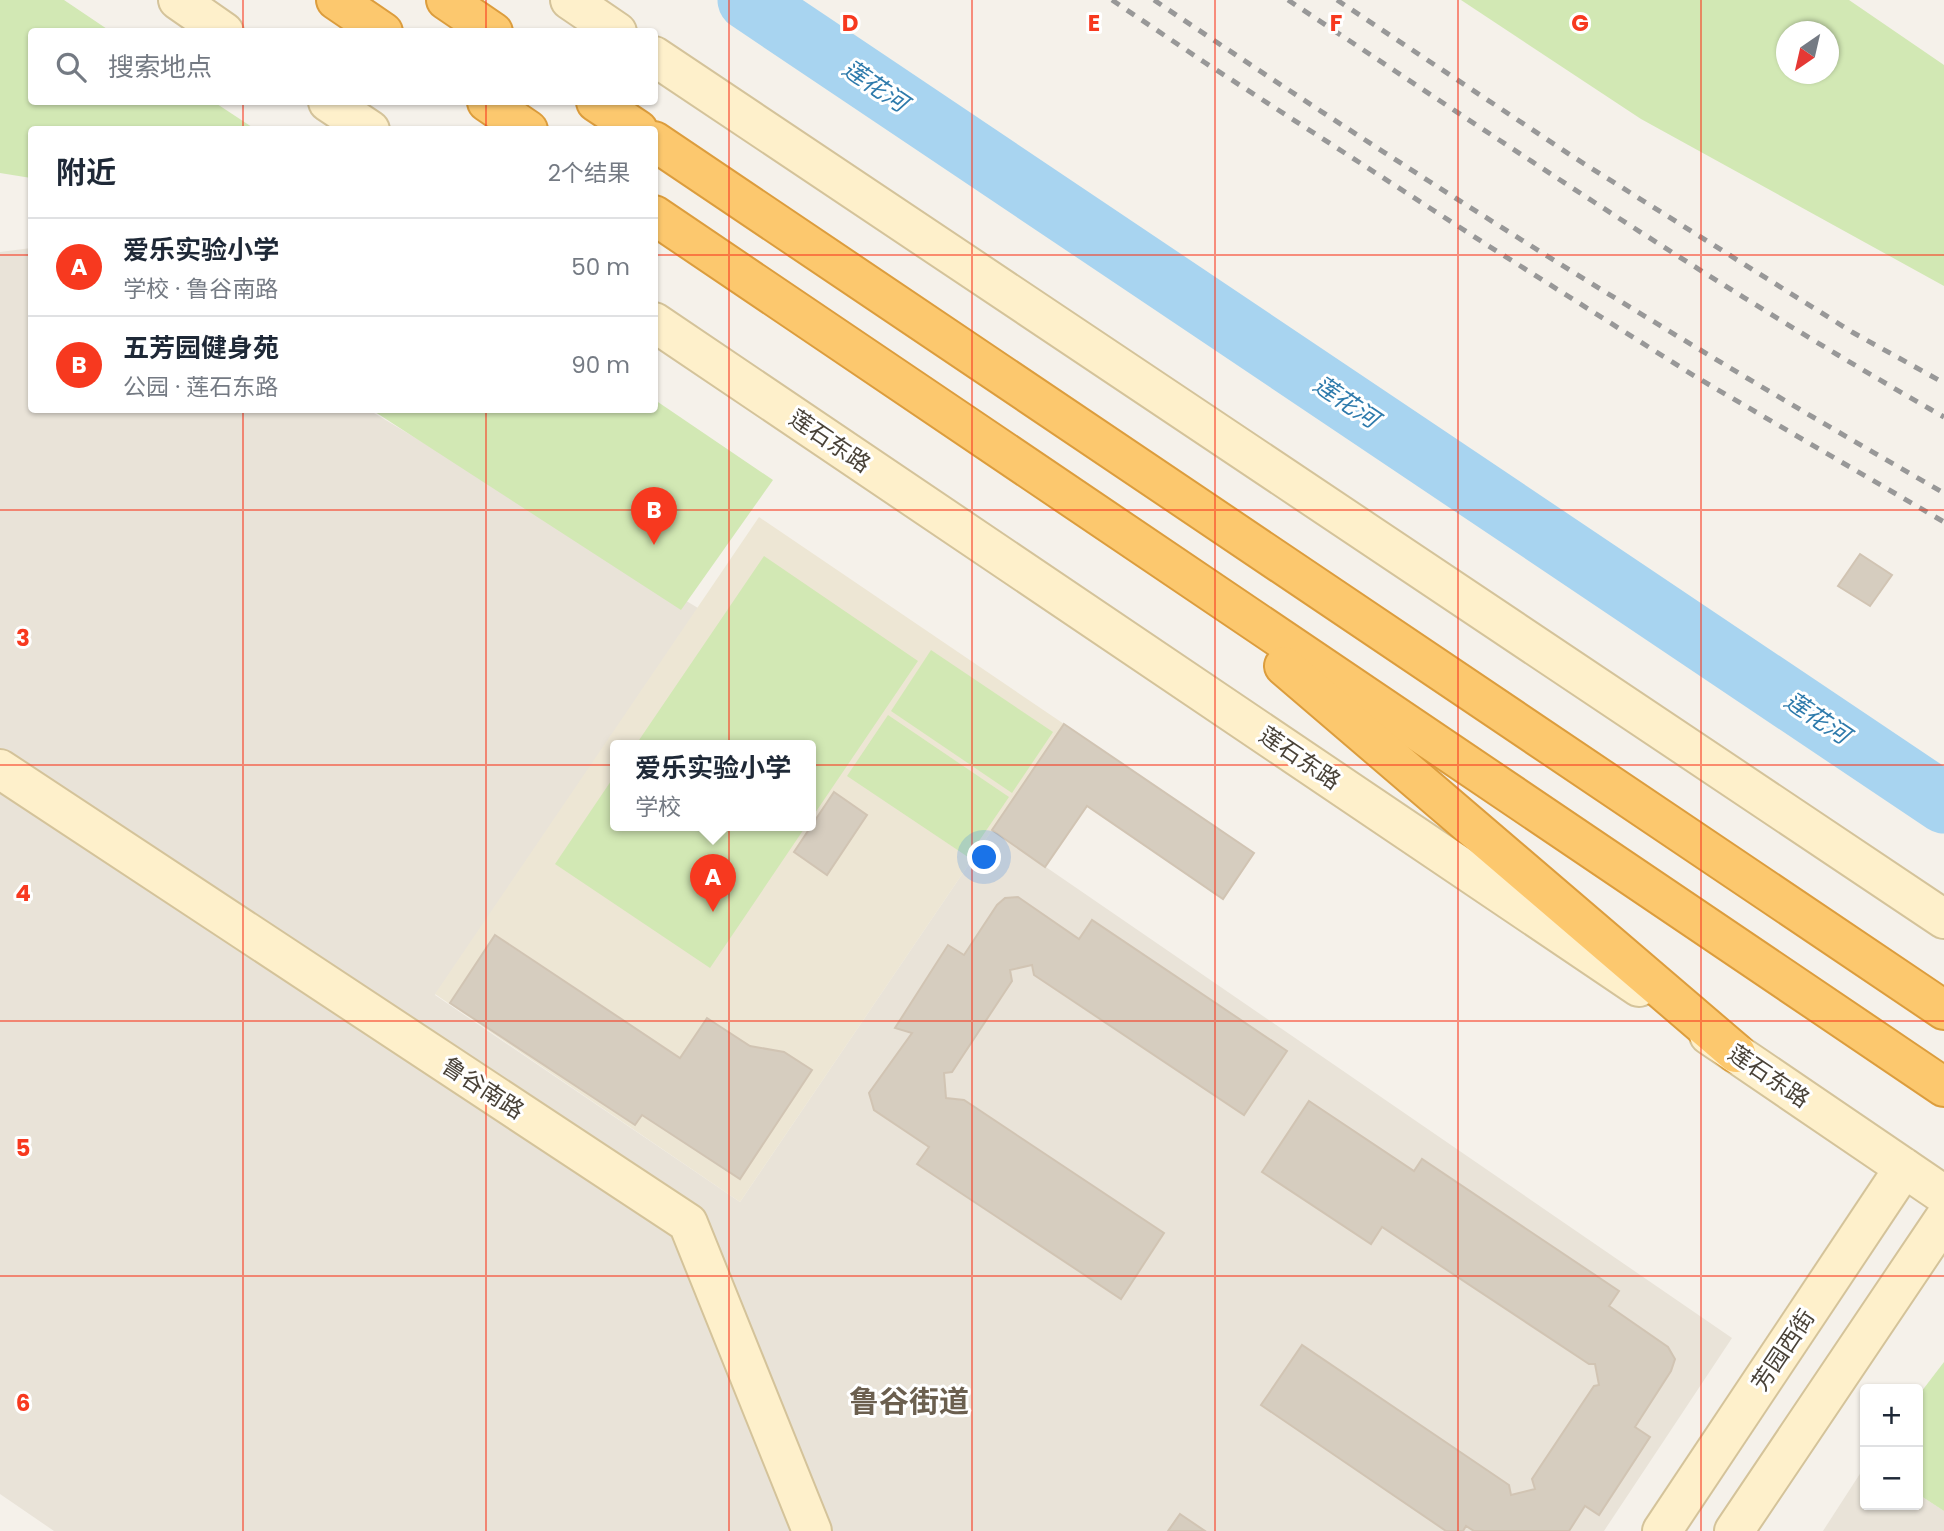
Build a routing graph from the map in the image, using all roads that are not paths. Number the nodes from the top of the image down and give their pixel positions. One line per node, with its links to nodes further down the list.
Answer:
1 (178, 0): 5 (street)
2 (336, 0): 6 (highway)
3 (446, 0): 7 (highway)
4 (570, 0): 8 (street)
5 (219, 28)
6 (377, 28)
7 (487, 28)
8 (611, 28)
9 (658, 59): 21 (street)
10 (332, 105): 13 (street)
11 (491, 105): 14 (highway)
12 (600, 105): 15 (highway)
13 (363, 126)
14 (522, 126)
15 (632, 126)
16 (658, 144): 22 (highway)
17 (658, 218): 19 (highway)
18 (658, 325): 25 (street, 莲石东路)
19 (1144, 546): 25 (highway); 26 (highway)
20 (0, 769): 30 (street, 鲁谷南路)
21 (1944, 919)
22 (1813, 922): 23 (highway); 24 (highway)
23 (1944, 992)
24 (1944, 1010)
25 (1736, 1053): 27 (street, 莲石东路)
26 (1944, 1087)
27 (1904, 1168): 28 (street, 莲石东路); 31 (street, 芳园西街)
28 (1944, 1195)
29 (1944, 1219): 32 (street)
30 (812, 1531)
31 (1662, 1531)
32 (1734, 1531)

